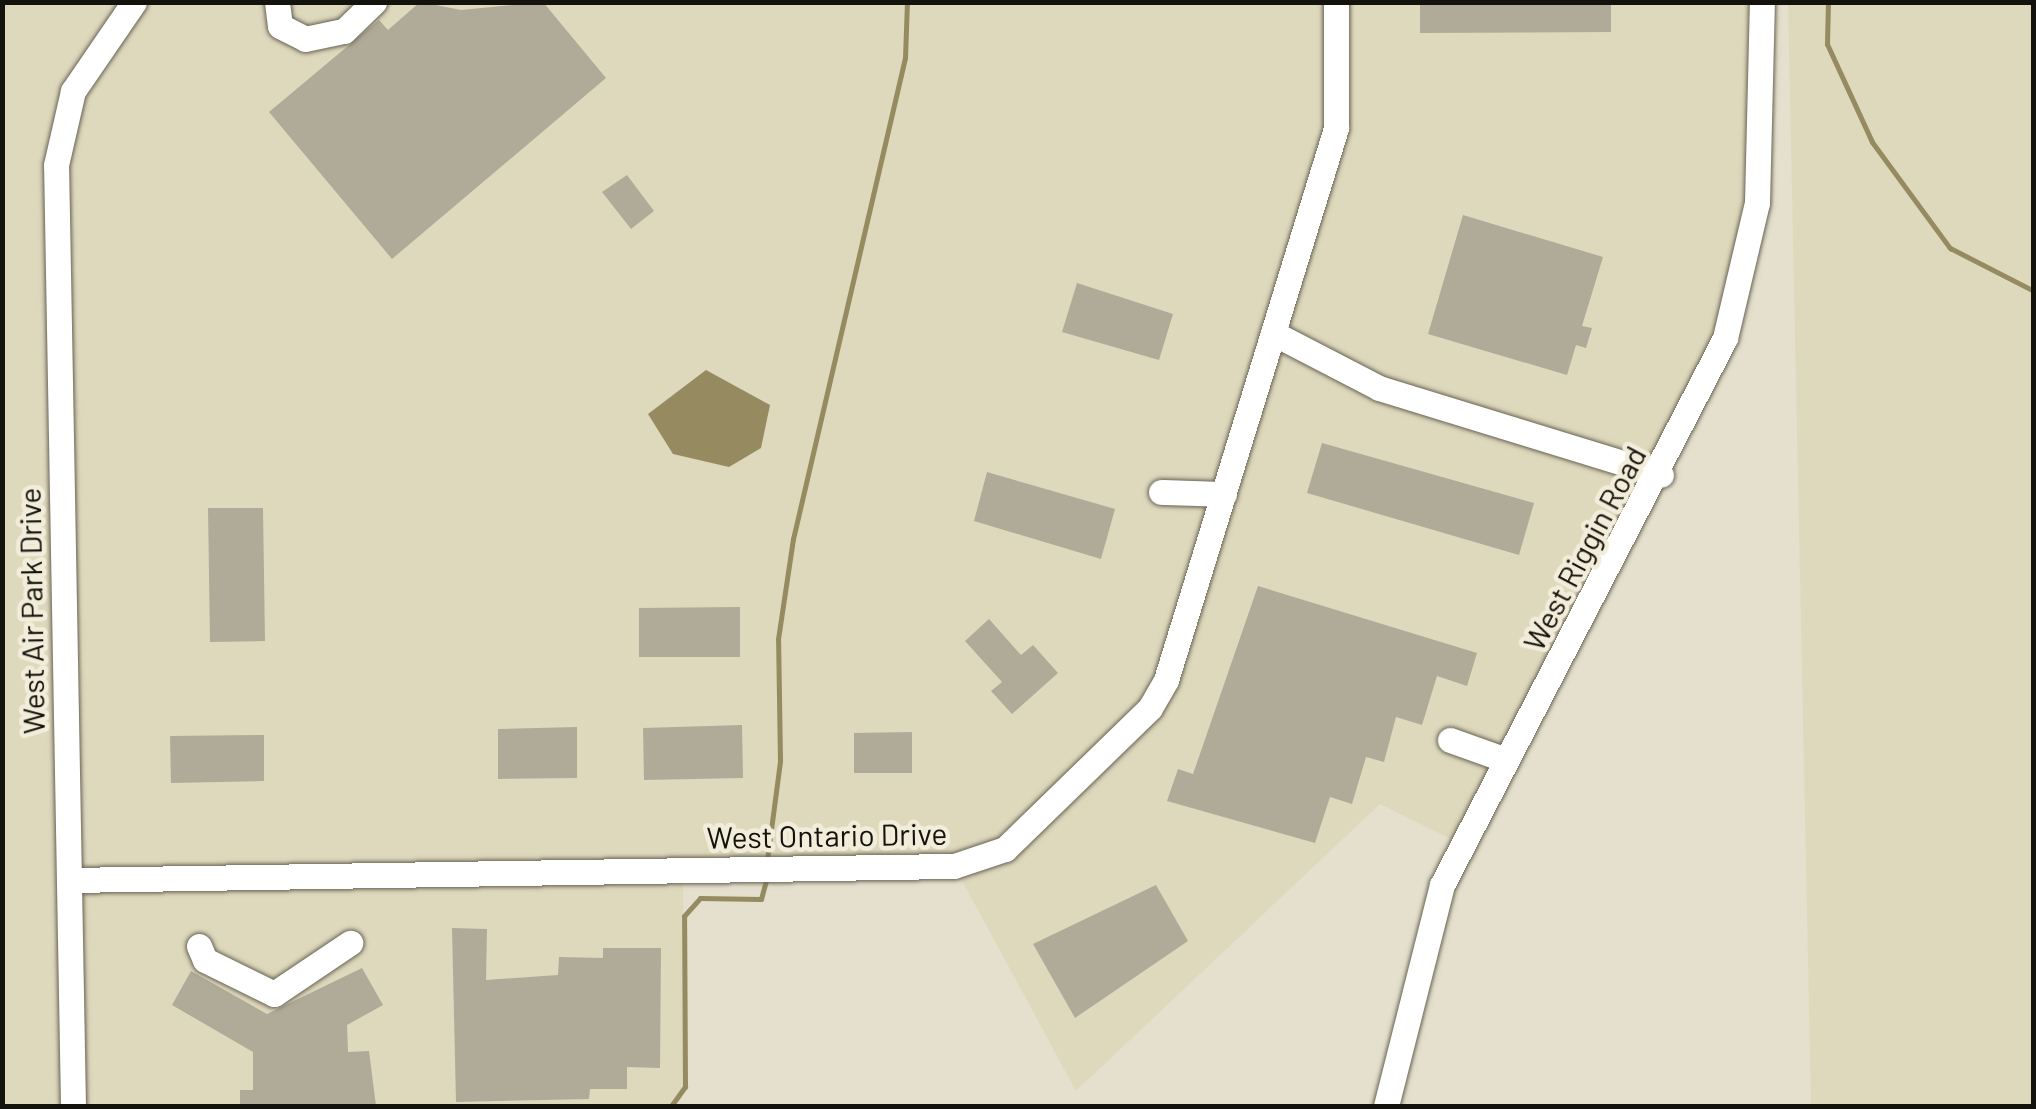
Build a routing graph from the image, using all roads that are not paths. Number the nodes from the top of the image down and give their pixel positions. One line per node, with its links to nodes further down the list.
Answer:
1 (134, 2): 12 (street, West Air Park Drive)
2 (278, 2): 3 (street)
3 (374, 2)
4 (1336, 2): 6 (street, West Ontario Drive)
5 (1762, 2): 7 (street, West Riggin Road)
6 (1273, 333): 7 (street); 9 (street, West Ontario Drive)
7 (1660, 475): 11 (street, West Riggin Road)
8 (1162, 492): 9 (street)
9 (1224, 494): 12 (street, West Ontario Drive)
10 (1450, 740): 11 (street)
11 (1506, 760): 16 (street, West Riggin Road)
12 (69, 880): 15 (street, West Air Park Drive)
13 (350, 943): 14 (street)
14 (199, 946)
15 (73, 1106)
16 (1386, 1106)

